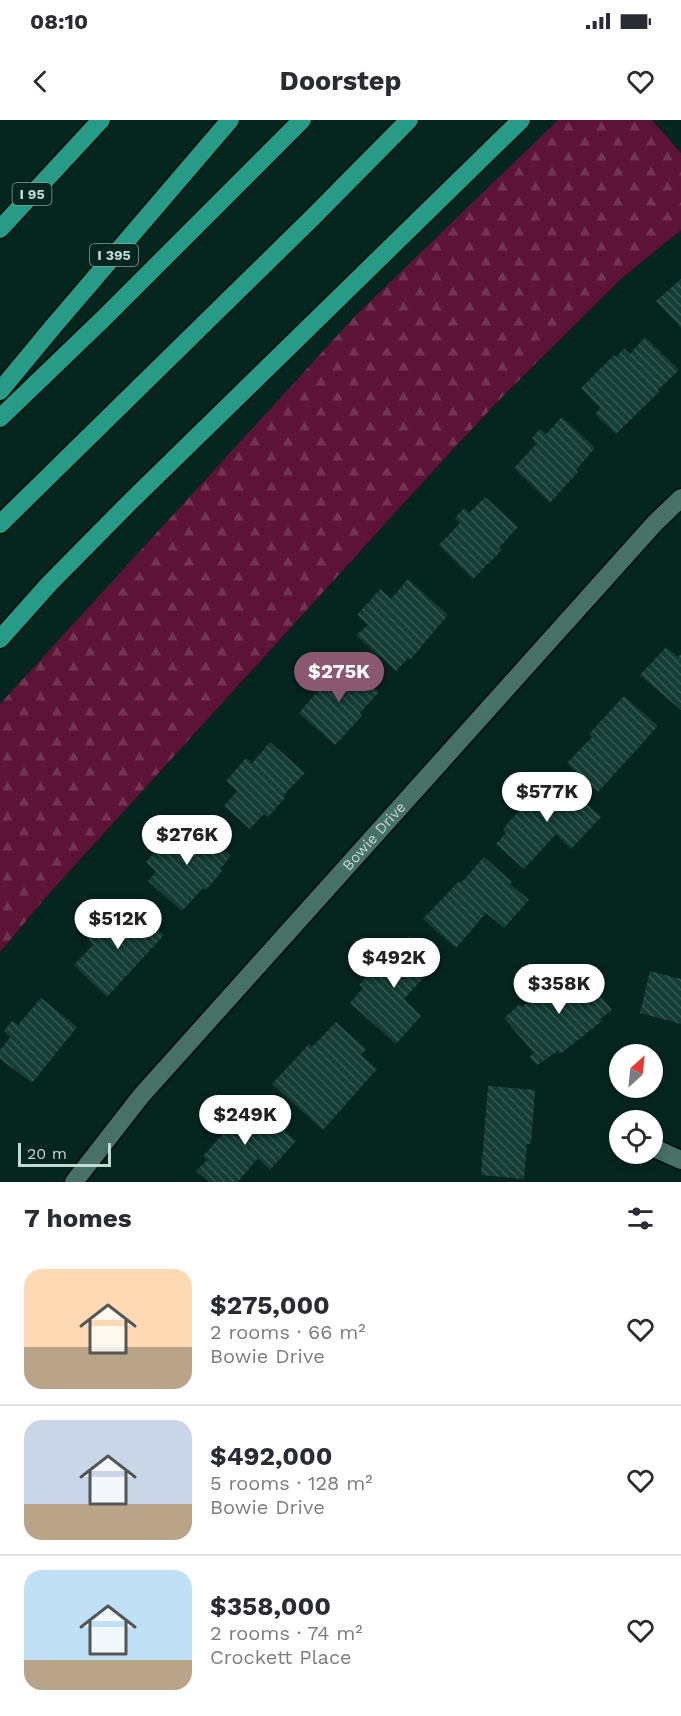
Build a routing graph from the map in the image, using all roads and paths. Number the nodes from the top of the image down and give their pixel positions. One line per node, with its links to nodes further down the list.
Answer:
1 (101, 120): 6 (highway, I 95)
2 (230, 120): 7 (highway, I 395)
3 (302, 120): 8 (highway)
4 (409, 120): 10 (highway)
5 (521, 120): 11 (highway)
6 (0, 229)
7 (0, 392)
8 (0, 418)
9 (681, 498): 14 (street, Bowie Drive)
10 (0, 524)
11 (0, 639)
12 (663, 1152): 13 (street)
13 (681, 1160)
14 (74, 1182)

